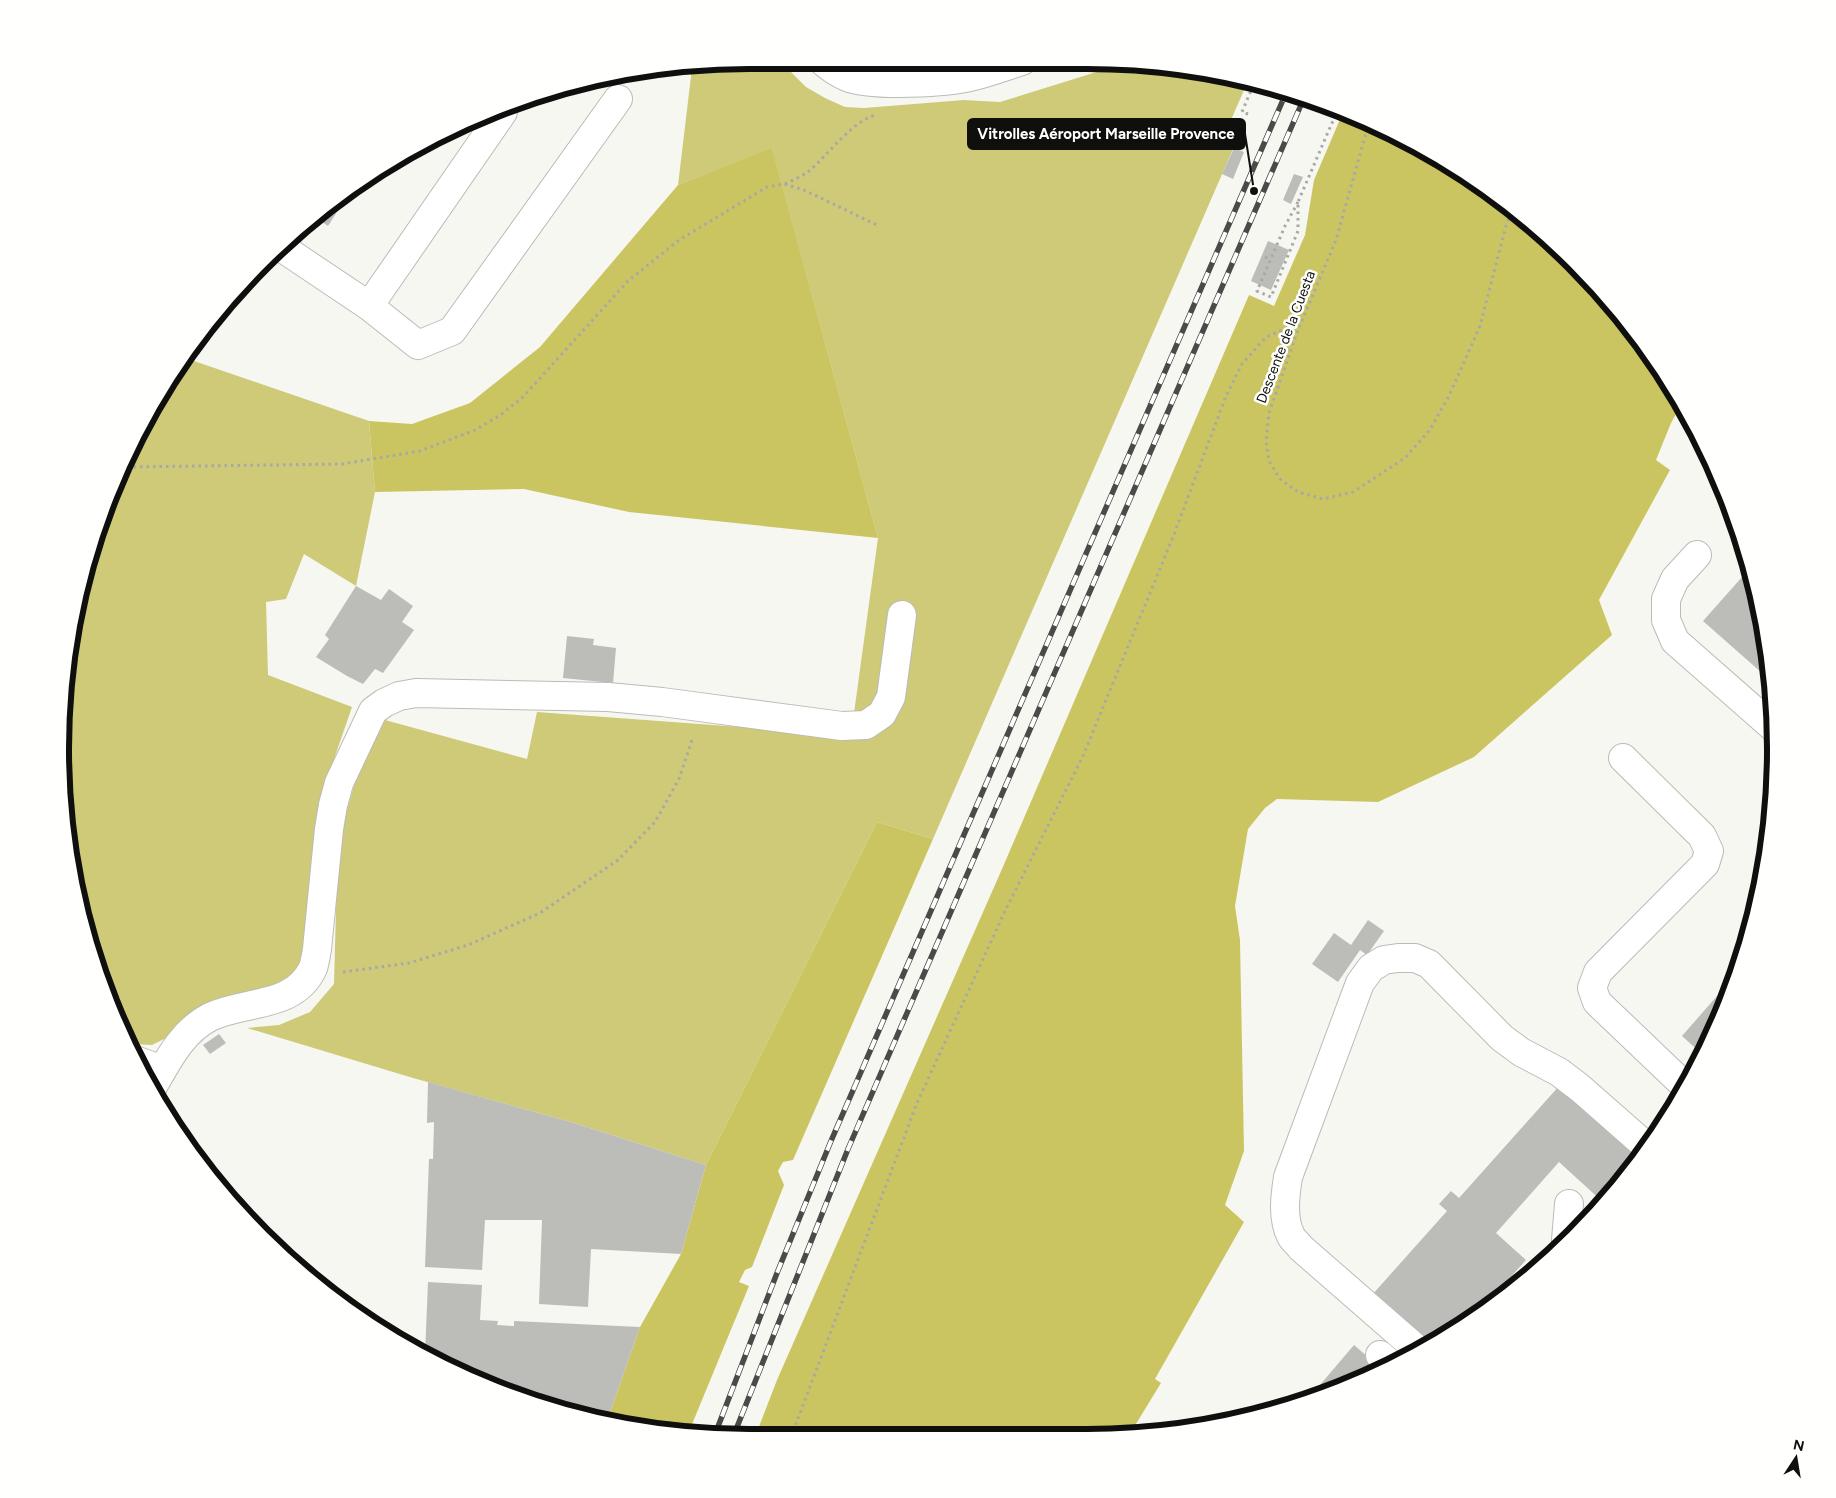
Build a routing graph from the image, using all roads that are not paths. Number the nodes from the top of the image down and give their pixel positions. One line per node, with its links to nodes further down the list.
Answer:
1 (831, 69): 4 (street)
2 (940, 69): 4 (street)
3 (995, 69): 4 (street)
4 (880, 82)
5 (618, 99): 8 (street)
6 (500, 117): 8 (street)
7 (286, 251): 8 (street)
8 (369, 306)
9 (1697, 555): 11 (street)
10 (902, 615): 13 (street)
11 (1766, 721)
12 (1623, 758): 14 (street)
13 (157, 1079)
14 (1680, 1081)
15 (1642, 1142): 18 (street)
16 (1569, 1204): 17 (street)
17 (1567, 1231)
18 (1413, 1346)

